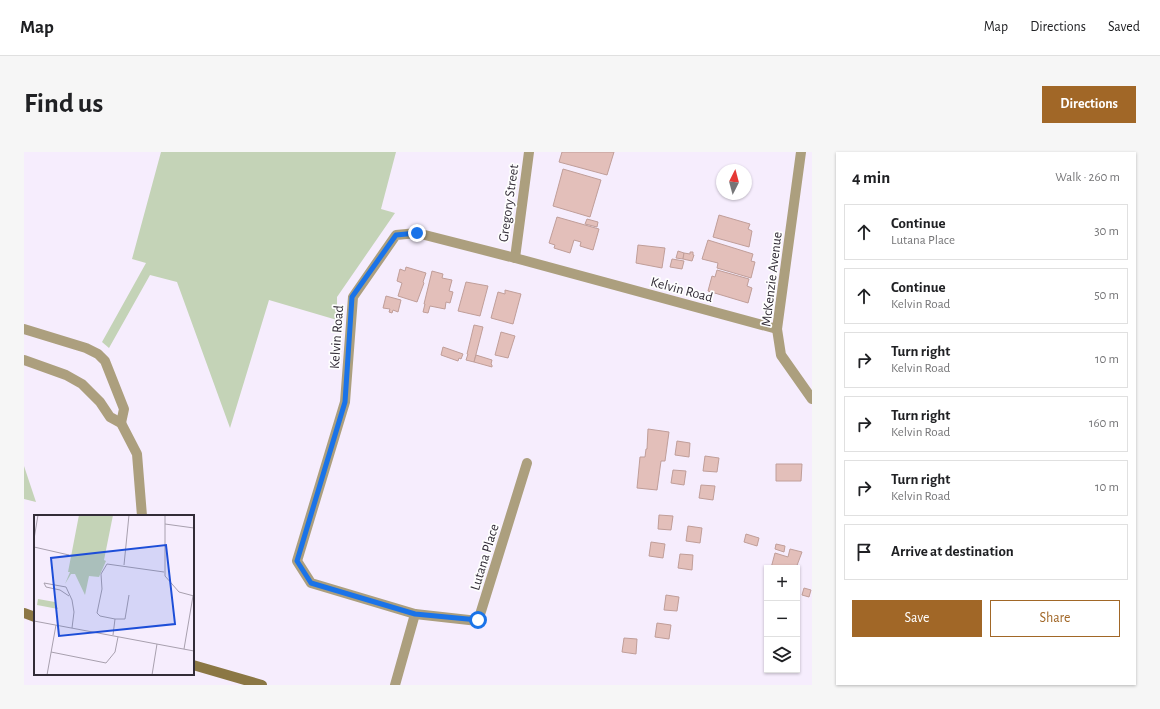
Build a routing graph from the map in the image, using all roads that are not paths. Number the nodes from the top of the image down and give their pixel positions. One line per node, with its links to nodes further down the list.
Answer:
1 (529, 152): 3 (street, Gregory Street)
2 (801, 152): 5 (street, McKenzie Avenue)
3 (515, 258): 5 (street, Kelvin Road); 12 (street, Kelvin Road)
4 (24, 329): 8 (street)
5 (777, 329): 7 (street, McKenzie Avenue)
6 (24, 360): 8 (street)
7 (812, 399)
8 (121, 423): 10 (street)
9 (527, 463): 12 (street, Lutana Place)
10 (142, 515)
11 (24, 613): 13 (street)
12 (415, 614): 16 (street)
13 (34, 617)
14 (194, 664): 15 (street)
15 (262, 685)
16 (395, 685)

